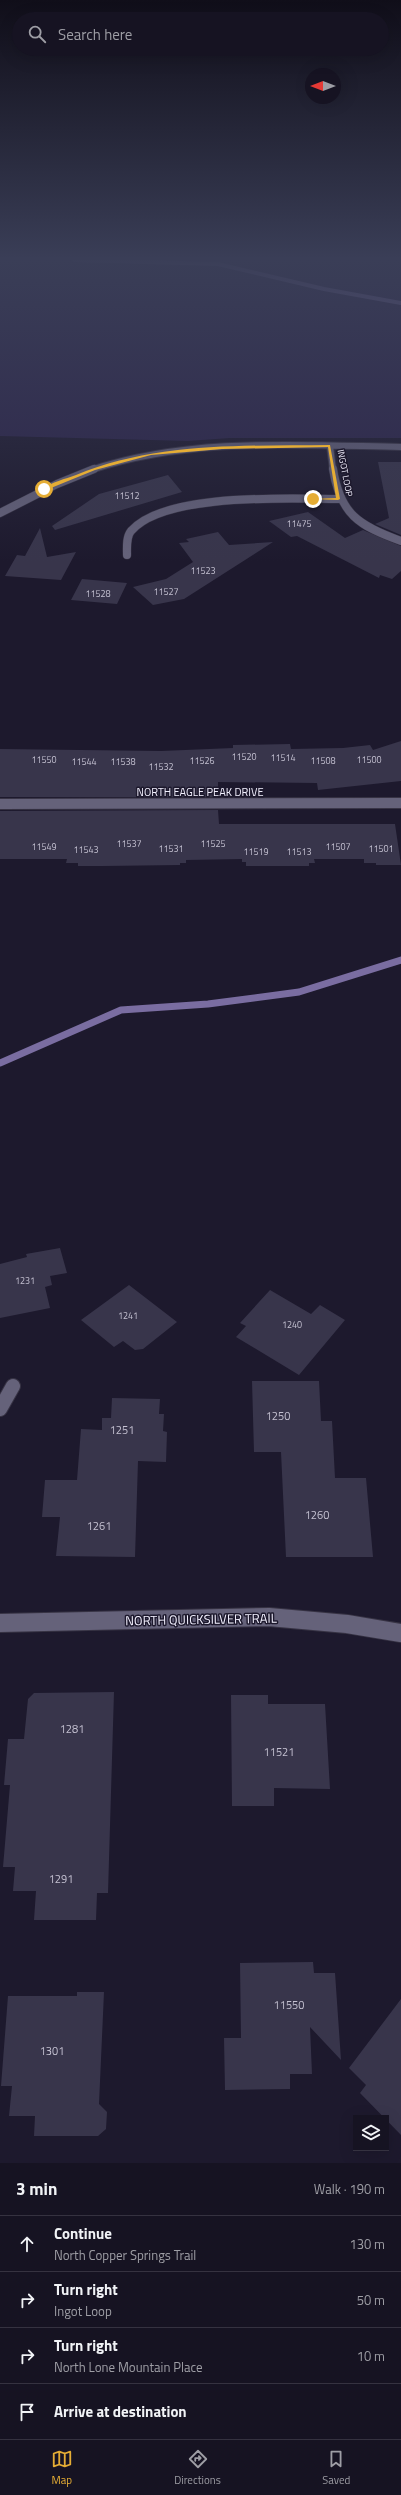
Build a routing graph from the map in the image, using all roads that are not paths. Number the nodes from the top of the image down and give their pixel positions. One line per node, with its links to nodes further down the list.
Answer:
1 (330, 446): 2 (street); 3 (street, INGOT LOOP); 4 (street)
2 (401, 447)
3 (338, 499): 5 (street, INGOT LOOP); 6 (street)
4 (0, 513)
5 (401, 541)
6 (126, 555)
7 (401, 803): 8 (street, NORTH EAGLE PEAK DRIVE)
8 (0, 804)
9 (13, 1386): 10 (street)
10 (0, 1409)
11 (0, 1623): 12 (street, NORTH QUICKSILVER TRAIL)
12 (401, 1634)

